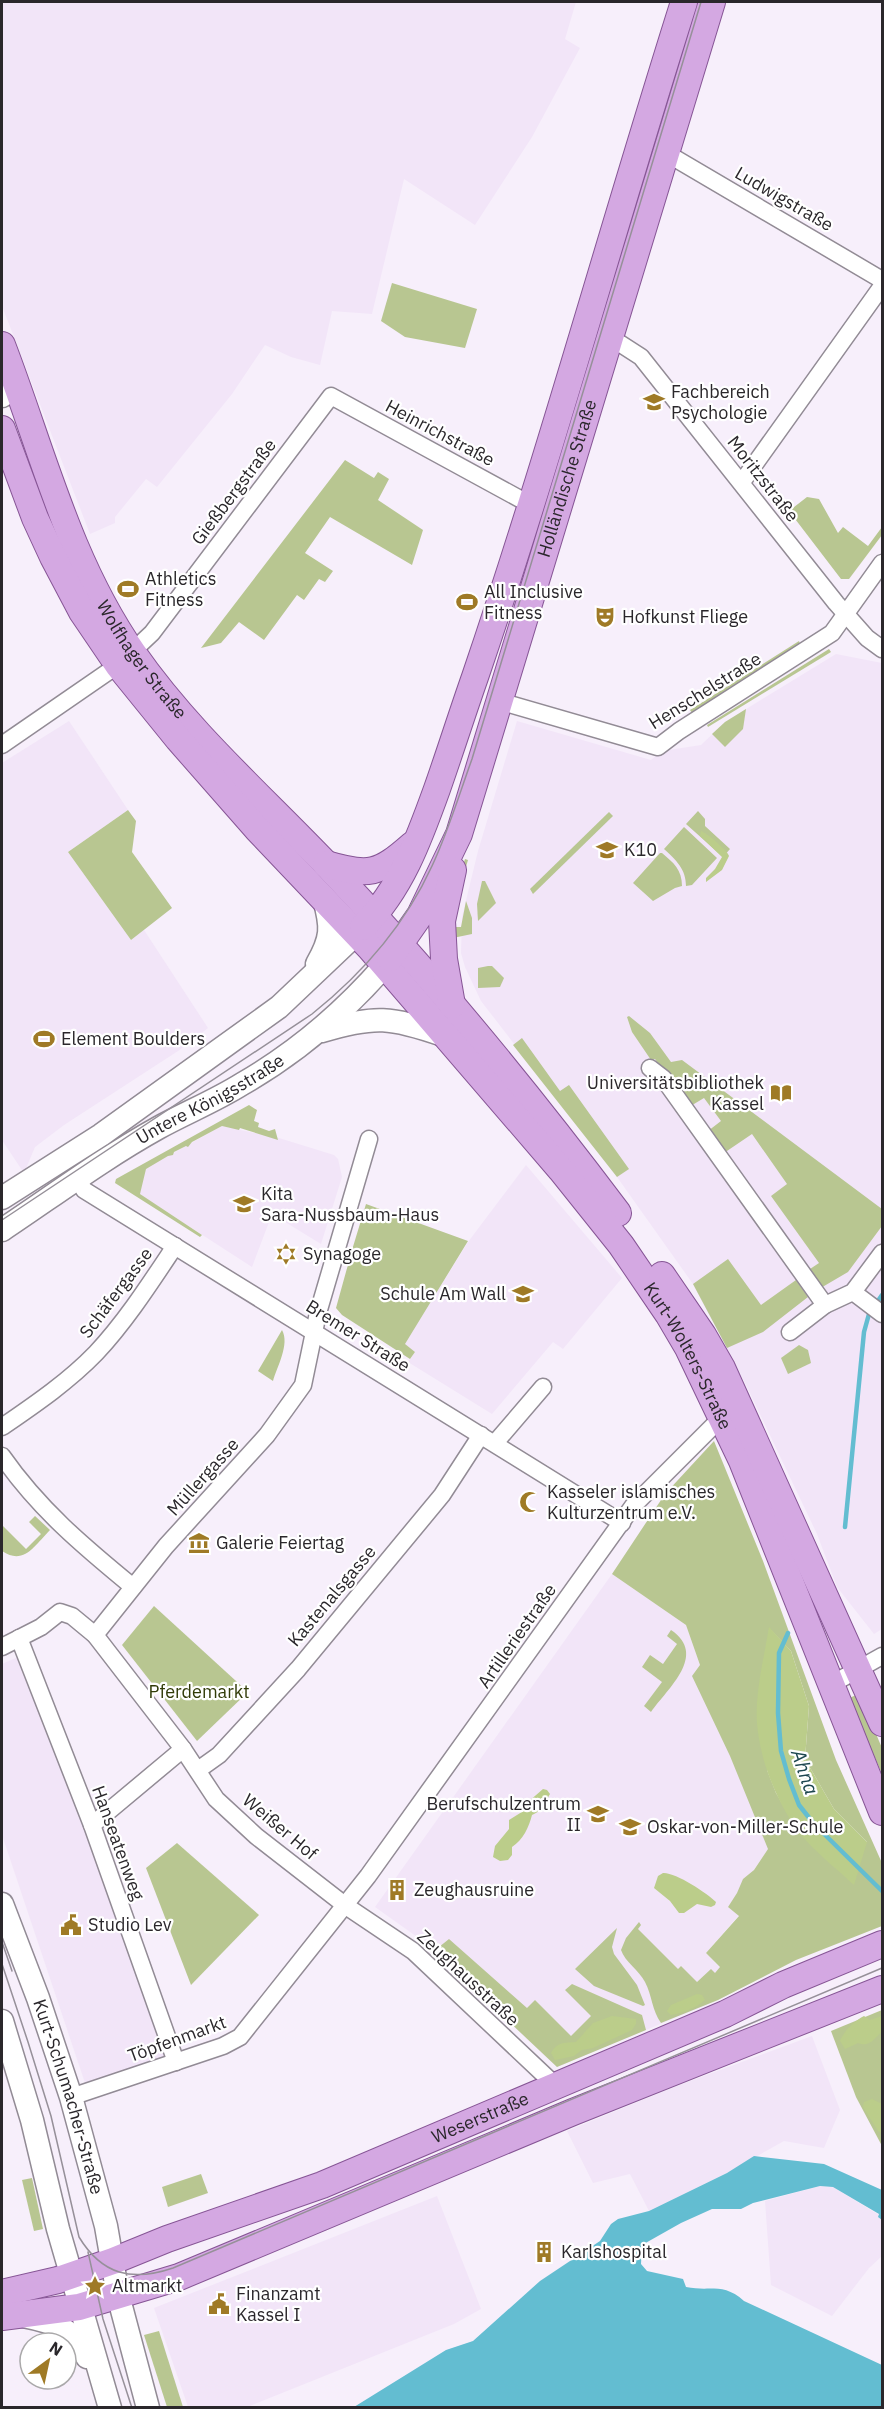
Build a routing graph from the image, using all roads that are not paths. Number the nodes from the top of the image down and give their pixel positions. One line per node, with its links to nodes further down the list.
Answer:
1 (684, 2): 12 (main road, Holländische Straße)
2 (712, 2): 3 (main road, Holländische Straße)
3 (666, 153): 4 (street, Ludwigstraße); 6 (main road, Holländische Straße)
4 (882, 280)
5 (882, 286): 11 (street)
6 (610, 337): 11 (street, Moritzstraße); 17 (main road, Holländische Straße)
7 (2, 345): 8 (main road, Wolfhager Straße)
8 (8, 392): 16 (main road, Wolfhager Straße)
9 (331, 396): 12 (street, Heinrichstraße); 16 (street, Gießbergstraße)
10 (2, 429): 16 (main road, Wolfhager Straße)
11 (742, 482): 14 (street, Moritzstraße)
12 (531, 505): 20 (main road, Holländische Straße)
13 (882, 563): 14 (street, Henschelstraße)
14 (846, 614): 15 (street, Moritzstraße); 17 (street, Henschelstraße)
15 (882, 649)
16 (125, 659): 18 (street, Gießbergstraße); 21 (main road, Wolfhager Straße); 22 (main road, Wolfhager Straße)
17 (499, 701): 19 (main road, Holländische Straße)
18 (2, 745)
19 (459, 834): 24 (main road, Holländische Straße); 26 (main road)
20 (419, 839): 21 (main road); 23 (main road, Holländische Straße)
21 (326, 864): 23 (main road, Wolfhager Straße)
22 (324, 899): 23 (main road, Wolfhager Straße); 25 (street)
23 (365, 925): 24 (main road, Kurt-Wolters-Straße); 25 (street, Untere Königsstraße)
24 (393, 956): 26 (main road, Kurt-Wolters-Straße); 27 (street, Untere Königsstraße); 28 (main road, Kurt-Wolters-Straße)
25 (310, 977): 32 (street, Untere Königsstraße)
26 (452, 1006): 42 (main road, Kurt-Wolters-Straße)
27 (315, 1033): 28 (street); 31 (street, Untere Königsstraße)
28 (443, 1035): 42 (main road, Kurt-Wolters-Straße)
29 (650, 1068): 37 (street)
30 (369, 1139): 39 (street, Müllergasse)
31 (78, 1179): 33 (street, Untere Königsstraße); 34 (street, Bremer Straße)
32 (2, 1198)
33 (2, 1230)
34 (175, 1245): 39 (street, Bremer Straße); 43 (street, Schäfergasse)
35 (882, 1253): 36 (street)
36 (853, 1292): 37 (street); 38 (street)
37 (825, 1305): 40 (street)
38 (882, 1314)
39 (314, 1331): 44 (street, Bremer Straße); 47 (street, Müllergasse)
40 (790, 1332)
41 (543, 1387): 44 (street, Kastenalsgasse)
42 (733, 1415): 46 (street, Artilleriestraße); 52 (main road, Kurt-Wolters-Straße); 53 (main road, Kurt-Wolters-Straße)
43 (2, 1427)
44 (488, 1439): 46 (street, Bremer Straße); 56 (street, Kastenalsgasse)
45 (2, 1456): 47 (street)
46 (622, 1523): 60 (street, Artilleriestraße)
47 (133, 1587): 48 (street, Müllergasse)
48 (95, 1635): 49 (street); 55 (street)
49 (20, 1638): 50 (street); 58 (street, Hanseatenweg)
50 (2, 1647)
51 (882, 1656): 52 (street)
52 (858, 1670): 53 (street); 54 (main road, Kurt-Wolters-Straße)
53 (832, 1684): 57 (main road, Kurt-Wolters-Straße)
54 (882, 1723)
55 (183, 1749): 56 (street); 58 (street)
56 (198, 1770): 60 (street, Weißer Hof)
57 (882, 1812)
58 (92, 1825): 64 (street, Hanseatenweg)
59 (2, 1904): 66 (street, Kurt-Schumacher-Straße)
60 (346, 1906): 64 (street, Töpfenmarkt); 65 (street, Zeughausstraße)
61 (882, 1944): 65 (main road, Weserstraße)
62 (882, 1989): 70 (main road, Weserstraße)
63 (2, 2021): 68 (street)
64 (176, 2062): 66 (street, Töpfenmarkt)
65 (556, 2086): 67 (main road, Weserstraße)
66 (71, 2097): 67 (street, Kurt-Schumacher-Straße)
67 (113, 2261): 68 (main road, Weserstraße); 70 (street, Kurt-Schumacher-Straße)
68 (70, 2275): 69 (main road, Weserstraße); 71 (street)
69 (2, 2293)
70 (118, 2295): 71 (main road, Weserstraße); 74 (street, Kurt-Schumacher-Straße)
71 (79, 2307): 72 (main road, Weserstraße); 73 (street)
72 (12, 2317): 73 (street)
73 (106, 2398)
74 (148, 2408)

